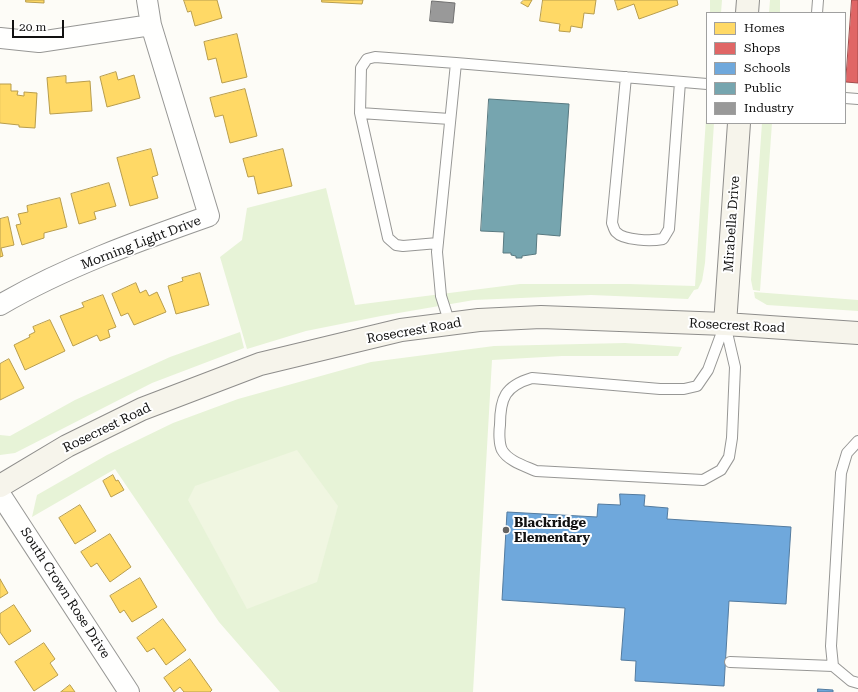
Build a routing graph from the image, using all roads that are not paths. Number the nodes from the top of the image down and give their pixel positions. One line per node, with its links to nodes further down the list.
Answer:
1 (147, 0): 6 (street, Morning Light Drive)
2 (748, 0): 4 (main road)
3 (818, 0): 5 (lane)
4 (747, 12)
5 (817, 12)
6 (151, 25): 7 (street); 18 (street, Morning Light Drive)
7 (0, 38)
8 (456, 63): 9 (lane); 14 (lane); 15 (lane)
9 (626, 77): 10 (lane); 10 (lane)
10 (680, 82): 11 (lane)
11 (706, 84)
12 (846, 98): 13 (lane)
13 (858, 99)
14 (360, 113): 15 (lane); 17 (lane)
15 (450, 119): 17 (lane)
16 (739, 124): 20 (main road, Mirabella Drive)
17 (438, 243): 19 (lane)
18 (0, 304)
19 (450, 324): 20 (main road, Rosecrest Road); 23 (main road, Rosecrest Road)
20 (725, 324): 20 (lane); 21 (main road, Rosecrest Road)
21 (858, 333)
22 (858, 441): 26 (lane)
23 (0, 486)
24 (0, 494): 28 (street, South Crown Rose Drive)
25 (730, 662): 26 (lane)
26 (833, 666): 27 (lane)
27 (858, 683)
28 (128, 692)

